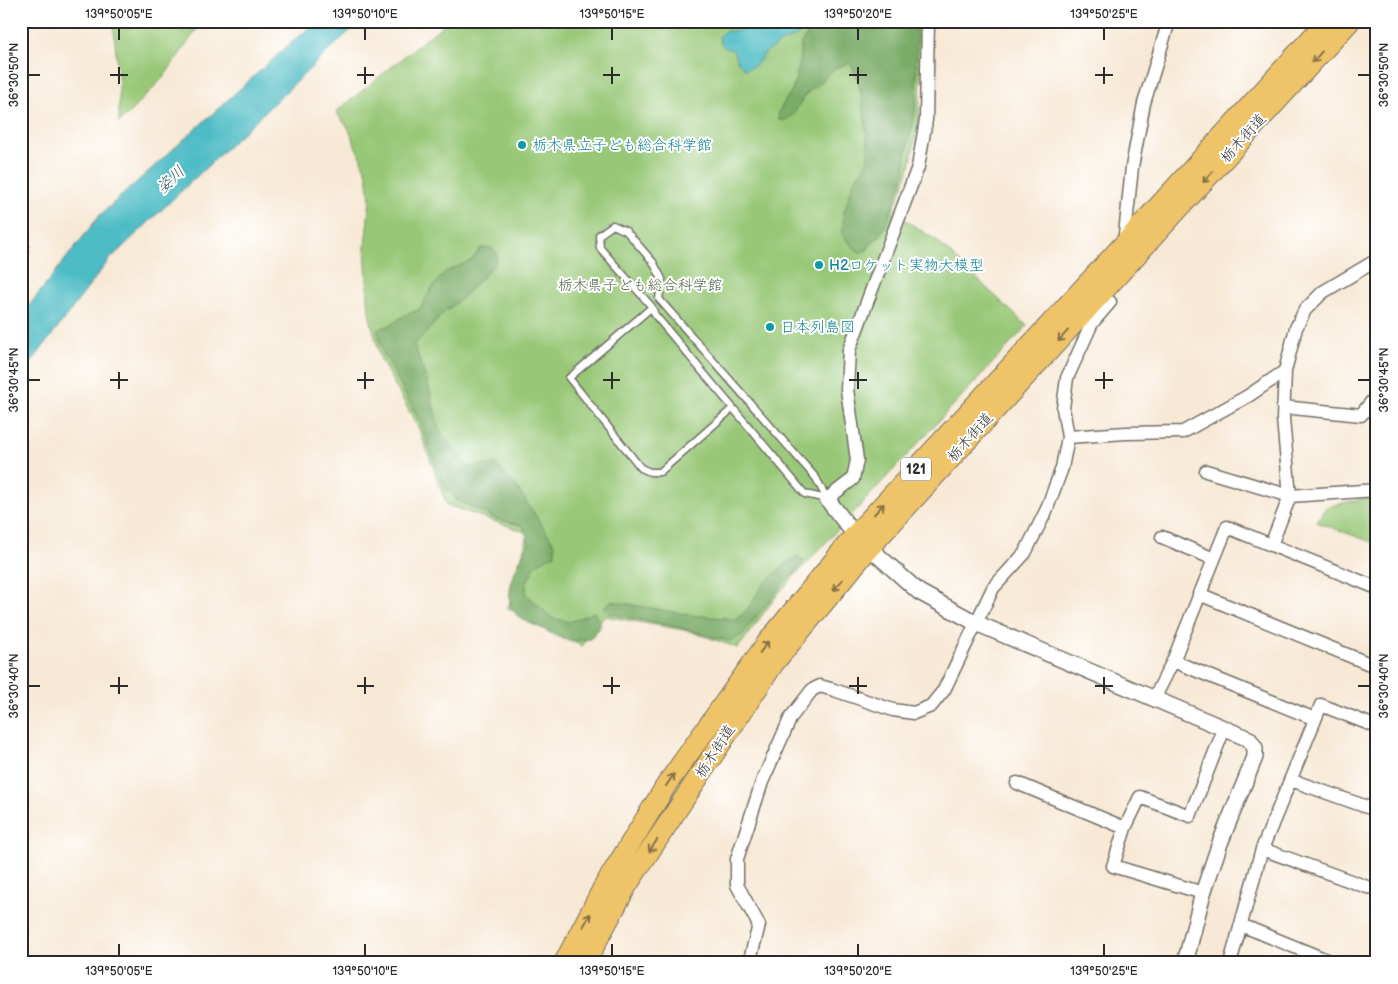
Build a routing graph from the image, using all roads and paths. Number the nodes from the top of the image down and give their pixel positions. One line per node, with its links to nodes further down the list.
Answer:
1 (928, 21): 19 (street)
2 (1169, 21): 6 (street)
3 (1327, 21): 6 (highway, 栃木街道 / 121)
4 (1350, 21): 21 (highway, 栃木街道 / 121, one-way to 21)
5 (21, 220): 8 (path)
6 (1124, 244): 21 (highway, 栃木街道 / 121, one-way to 6)
7 (1377, 260): 11 (street)
8 (21, 262)
9 (1110, 302): 15 (street)
10 (652, 307): 14 (lane); 14 (lane); 19 (lane)
11 (1285, 371): 13 (street); 15 (street)
12 (1377, 395): 13 (street)
13 (1283, 407): 18 (street)
14 (733, 408): 19 (lane)
15 (1068, 437): 26 (street)
16 (1206, 471): 18 (street)
17 (1377, 490): 18 (street)
18 (1290, 496): 22 (street)
19 (826, 499): 21 (street)
20 (1162, 537): 23 (street)
21 (862, 542): 26 (street); 41 (highway, 栃木街道 / 121, one-way to 21); 42 (highway, 栃木街道 / 121, one-way to 42)
22 (1271, 545): 23 (street); 24 (street)
23 (1214, 559): 25 (street)
24 (1377, 588)
25 (1199, 594): 27 (street); 28 (street)
26 (976, 622): 29 (street); 43 (street)
27 (1172, 661): 29 (street); 30 (street)
28 (1377, 667)
29 (1154, 699): 32 (street)
30 (1314, 719): 31 (street); 33 (street)
31 (1377, 726)
32 (1224, 729): 36 (street); 39 (street)
33 (1291, 780): 35 (street); 37 (street)
34 (1017, 783): 36 (street)
35 (1377, 807)
36 (1125, 828): 39 (street)
37 (1262, 849): 38 (street); 40 (street)
38 (1377, 888)
39 (1203, 893): 44 (street)
40 (1241, 925): 45 (street); 46 (street)
41 (564, 963)
42 (585, 963)
43 (749, 963)
44 (1185, 963)
45 (1230, 963)
46 (1334, 963)

